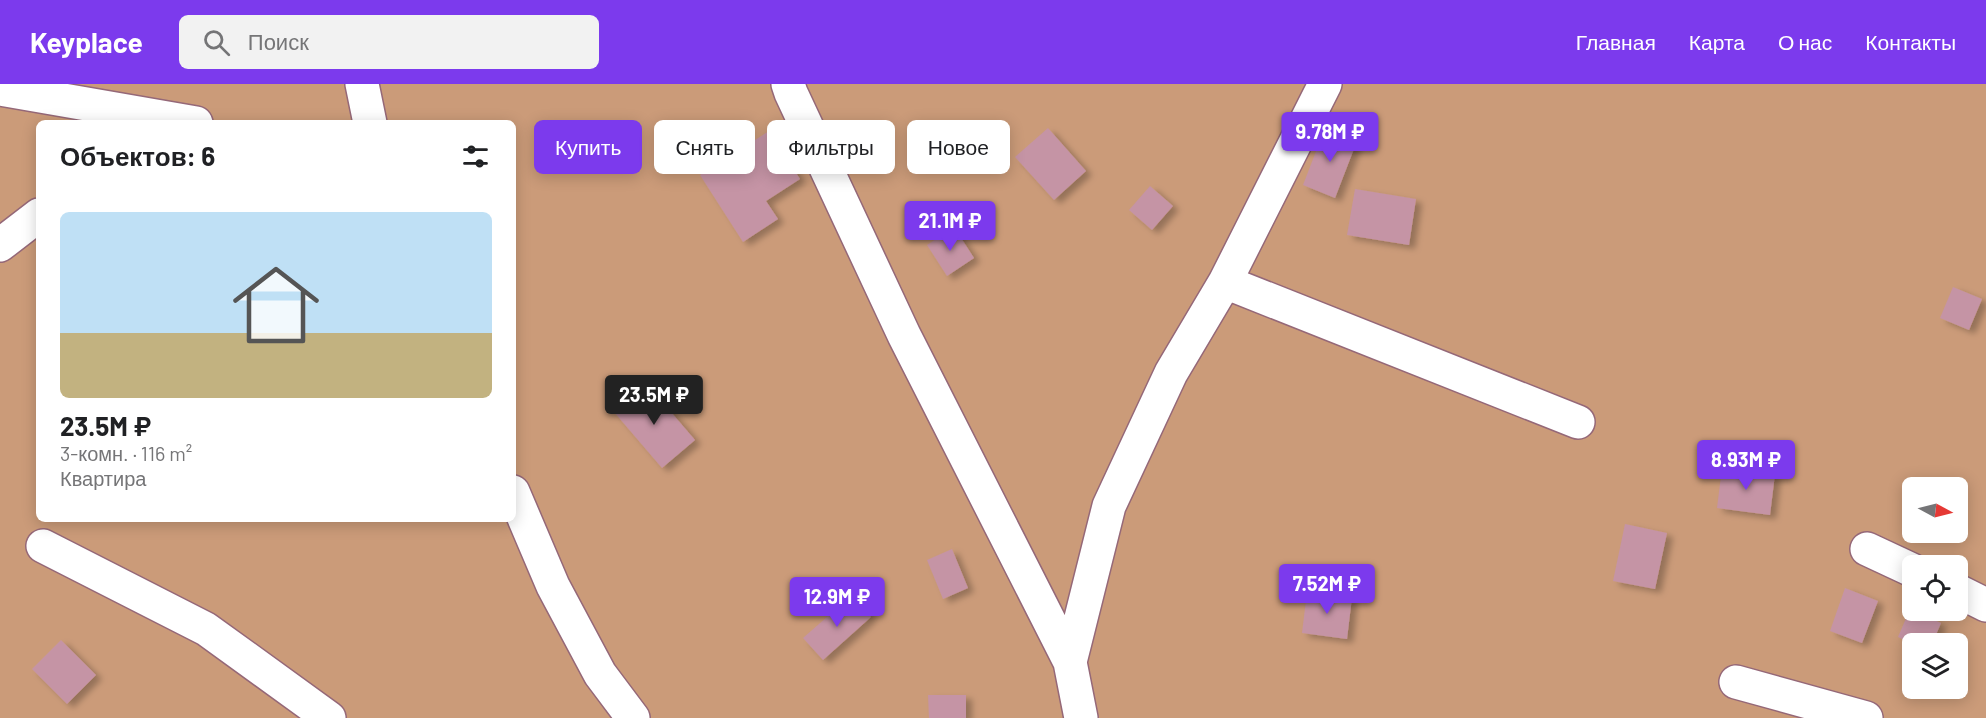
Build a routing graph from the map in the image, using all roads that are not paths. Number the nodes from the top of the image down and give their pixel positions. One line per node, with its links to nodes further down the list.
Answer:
1 (362, 84): 6 (street)
2 (788, 84): 17 (street)
3 (1325, 84): 9 (street)
4 (0, 89): 5 (street)
5 (156, 120)
6 (369, 120)
7 (36, 217): 8 (street)
8 (0, 245)
9 (1225, 282): 10 (street); 17 (street)
10 (1578, 422)
11 (516, 499): 20 (street)
12 (43, 546): 19 (street)
13 (1867, 549): 14 (street)
14 (1902, 565)
15 (1968, 596): 16 (street)
16 (1986, 604)
17 (1070, 662): 21 (street)
18 (1736, 682): 22 (street)
19 (329, 718)
20 (633, 718)
21 (1081, 718)
22 (1866, 718)

